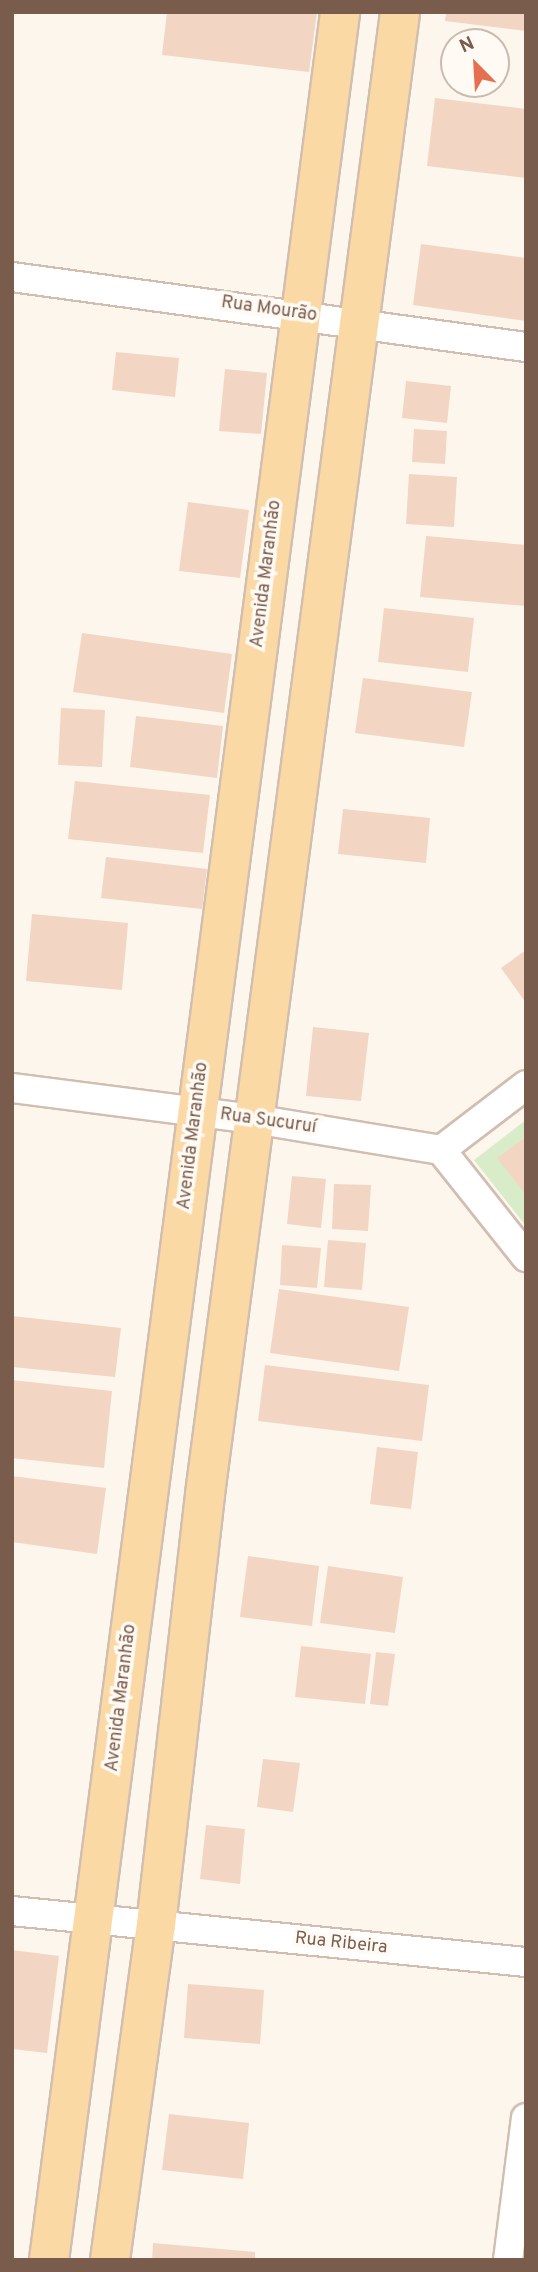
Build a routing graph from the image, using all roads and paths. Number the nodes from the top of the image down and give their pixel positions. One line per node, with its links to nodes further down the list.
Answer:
1 (340, 12): 4 (main road, Avenida Maranhão)
2 (400, 12): 5 (main road)
3 (12, 277): 4 (street, Rua Mourão)
4 (300, 314): 5 (street, Rua Mourão); 9 (main road, Avenida Maranhão)
5 (358, 324): 6 (street, Rua Mourão); 10 (main road)
6 (526, 347)
7 (526, 1085): 11 (street)
8 (12, 1088): 9 (street, Rua Sucuruí)
9 (197, 1112): 10 (street, Rua Sucuruí); 14 (main road, Avenida Maranhão)
10 (254, 1119): 11 (street, Rua Sucuruí); 15 (main road)
11 (440, 1150): 12 (street)
12 (526, 1257)
13 (12, 1911): 14 (street, Rua Ribeira)
14 (94, 1920): 15 (street, Rua Ribeira); 18 (main road, Avenida Maranhão)
15 (156, 1925): 16 (street, Rua Ribeira); 19 (main road)
16 (526, 1962)
17 (526, 2118): 20 (street)
18 (49, 2260)
19 (110, 2260)
20 (508, 2260)

